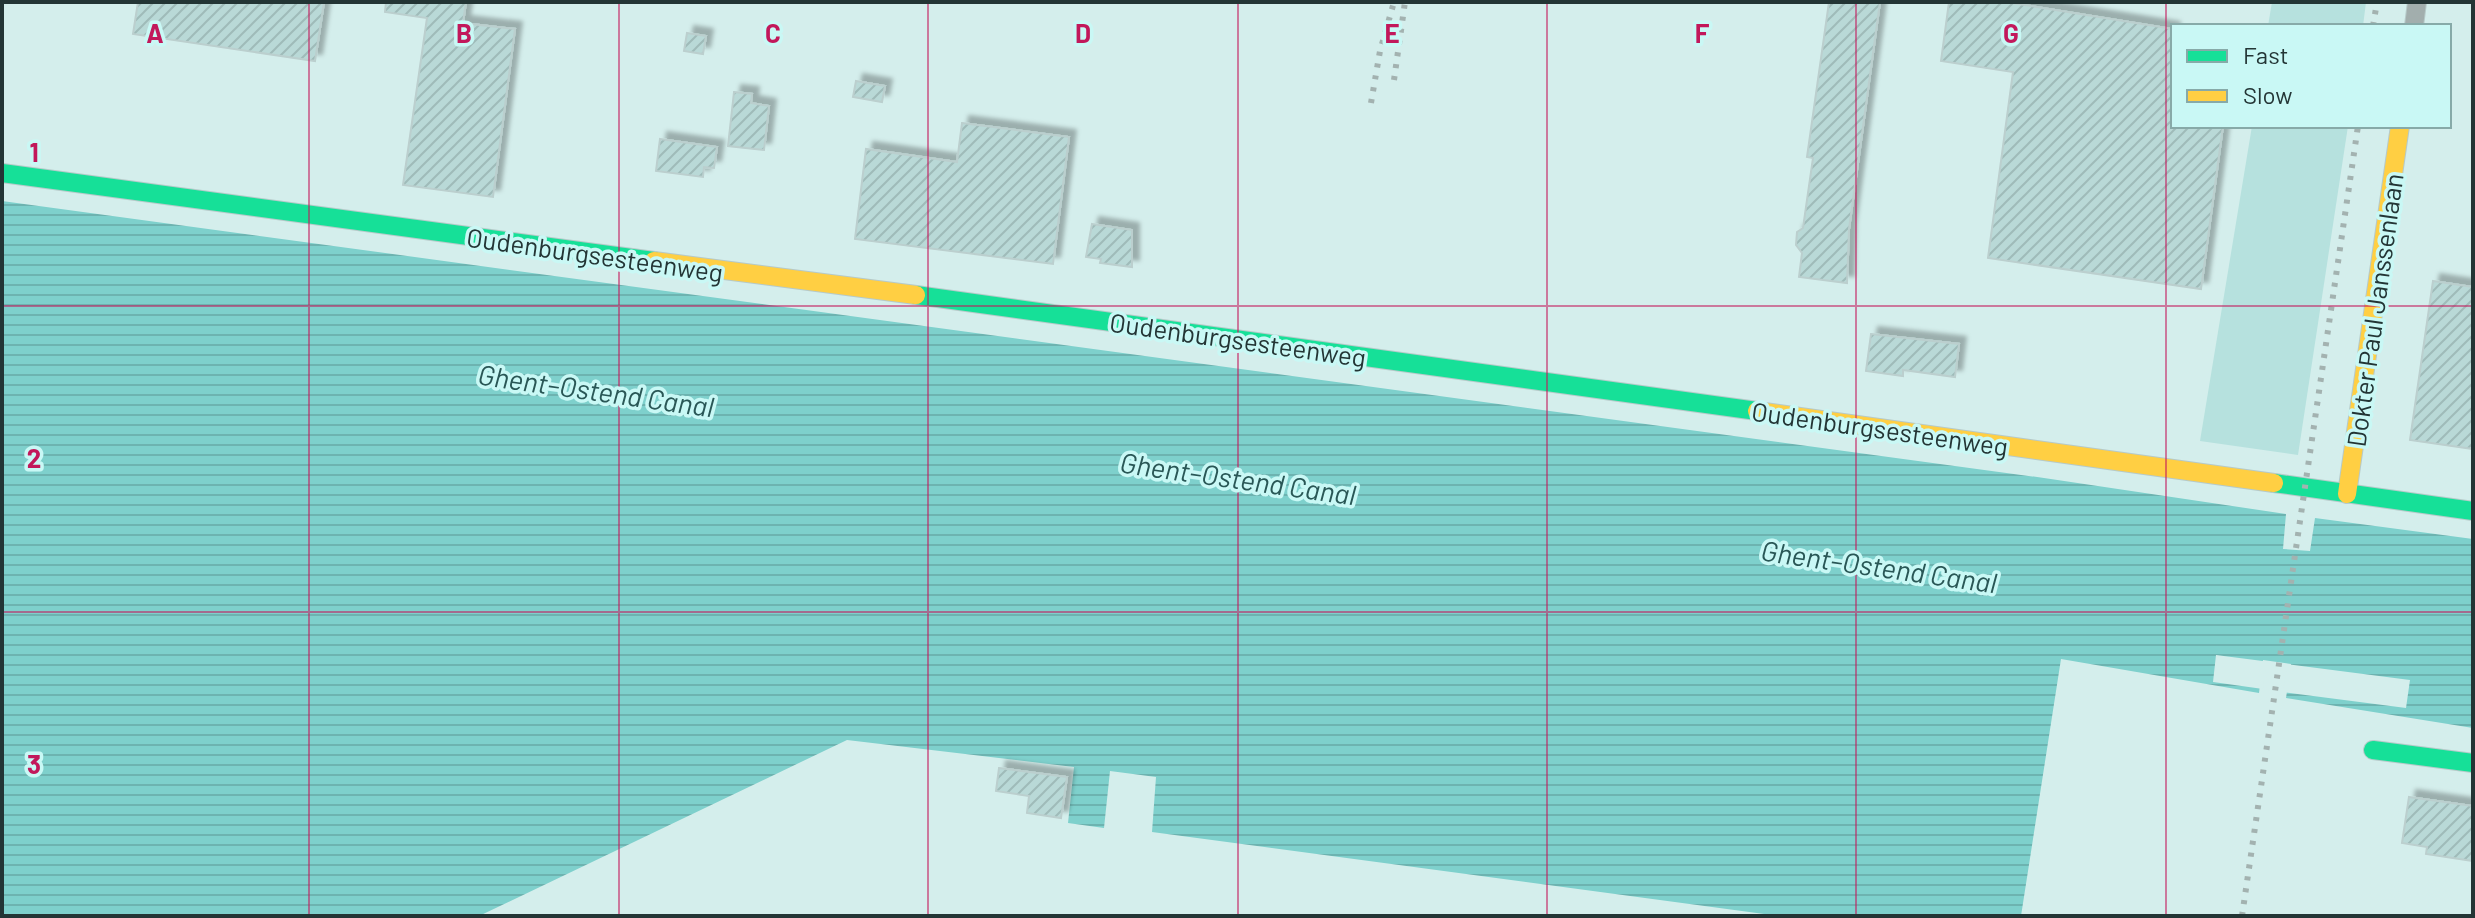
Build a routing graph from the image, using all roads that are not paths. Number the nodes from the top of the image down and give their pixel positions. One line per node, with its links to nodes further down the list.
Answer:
1 (2417, 2): 2 (street)
2 (2414, 24)
3 (2400, 128): 5 (street, Dokter Paul Janssenlaan)
4 (2, 173): 5 (street, Oudenburgsesteenweg)
5 (2347, 494): 6 (street, Oudenburgsesteenweg)
6 (2473, 511)
7 (2373, 750): 8 (street)
8 (2473, 763)

